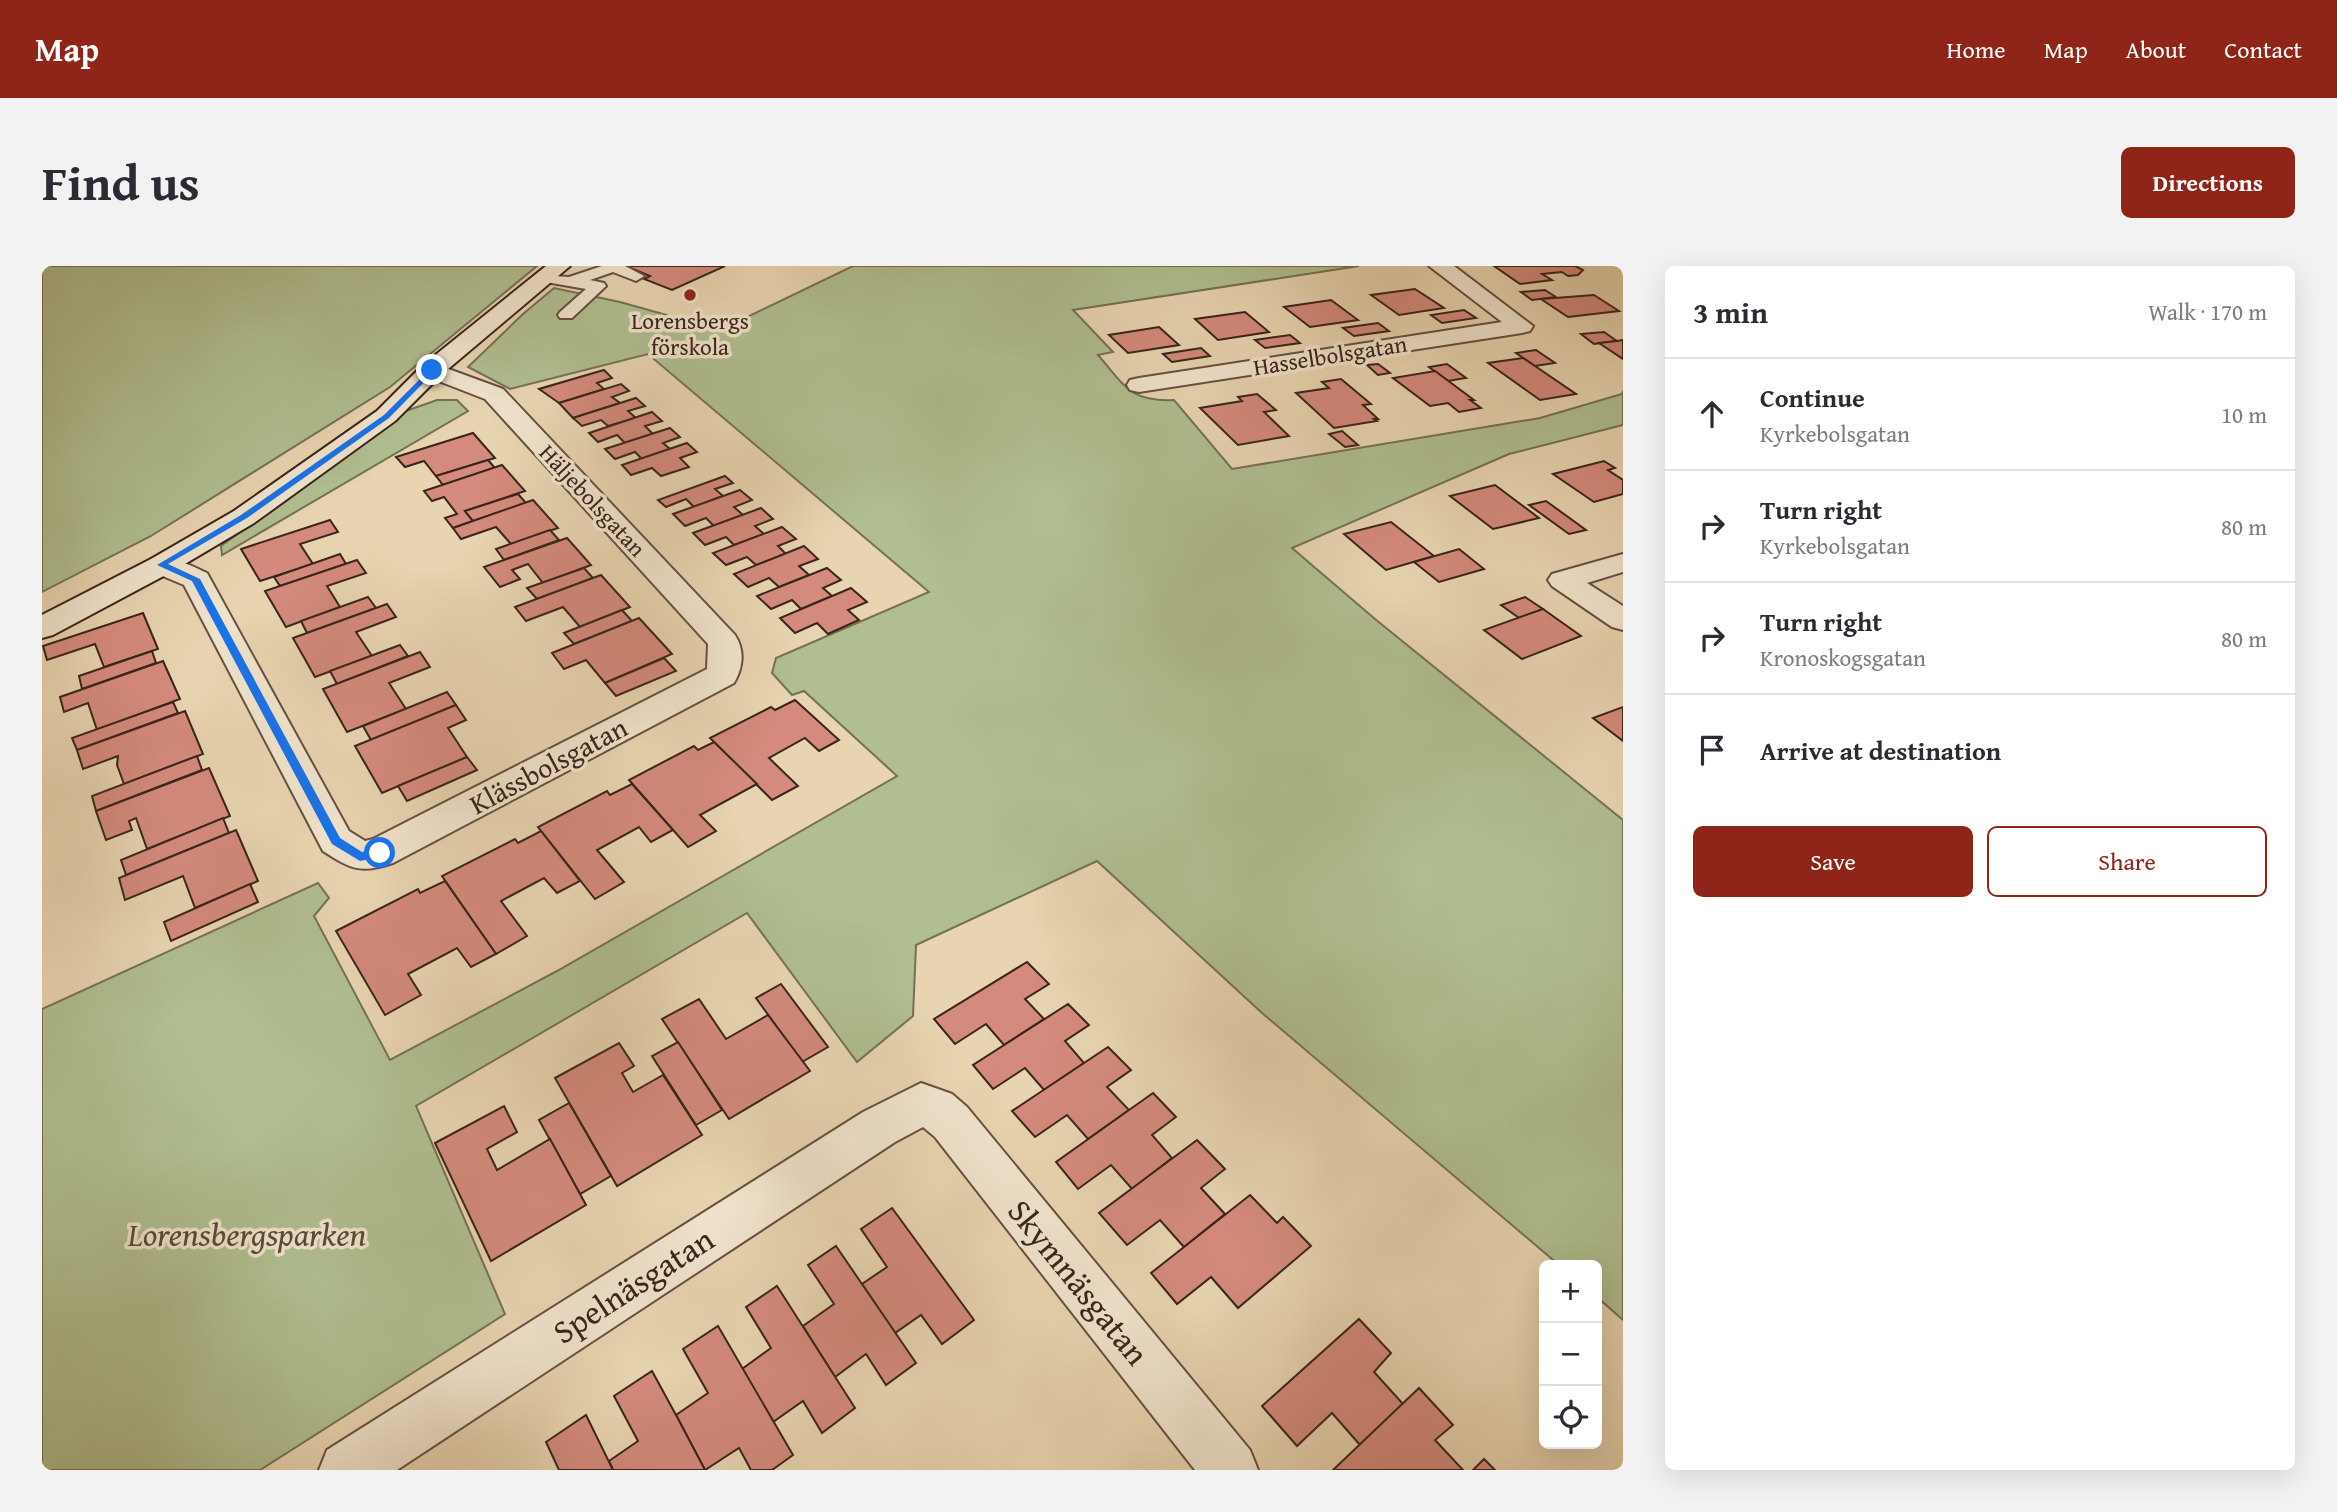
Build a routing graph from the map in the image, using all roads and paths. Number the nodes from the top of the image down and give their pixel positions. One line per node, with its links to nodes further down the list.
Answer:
1 (1440, 266): 6 (street, Hasselbolsgatan)
2 (558, 275): 3 (lane); 4 (lane); 5 (street)
3 (636, 276)
4 (566, 315)
5 (432, 370): 8 (street); 11 (street, Häljebolsgatan)
6 (1139, 385)
7 (1623, 563): 9 (street)
8 (162, 565): 10 (street); 11 (street, Klässbolsgatan)
9 (1623, 620)
10 (42, 628)
11 (726, 661)
12 (921, 1104): 13 (street, Spelnäsgatan); 14 (street, Skymnäsgatan)
13 (347, 1470)
14 (1230, 1470)

